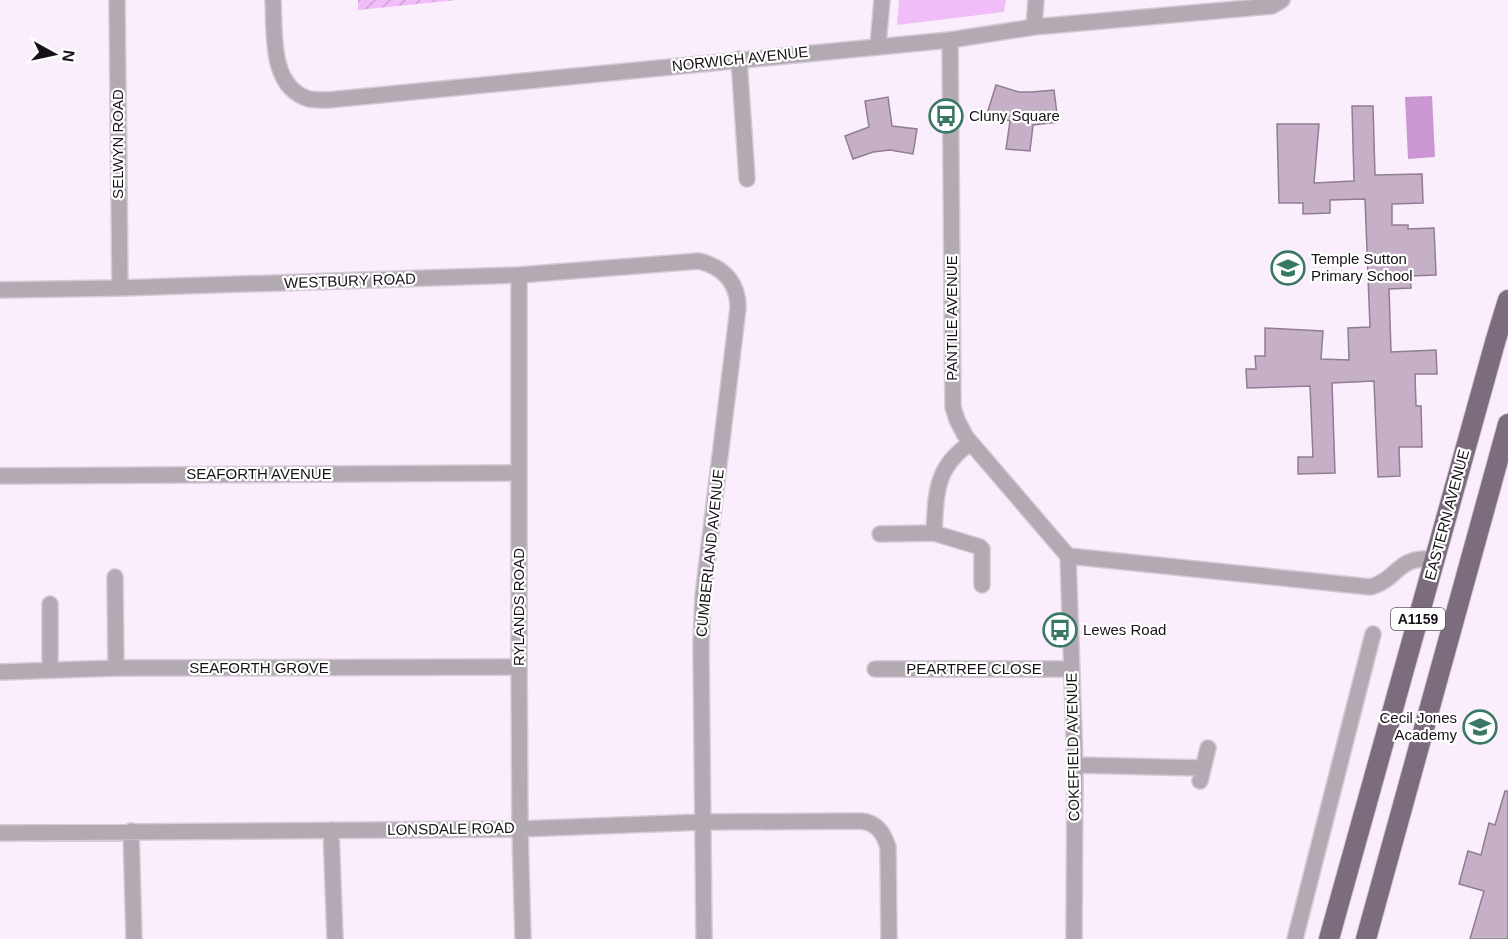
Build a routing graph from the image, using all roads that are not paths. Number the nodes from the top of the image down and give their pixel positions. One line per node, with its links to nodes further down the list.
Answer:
1 (117, 0): 13 (street, SELWYN ROAD)
2 (273, 0): 9 (street, NORWICH AVENUE)
3 (882, 0): 8 (street)
4 (1036, 0): 6 (street)
5 (1282, 0): 6 (street, NORWICH AVENUE)
6 (1034, 27): 7 (street, NORWICH AVENUE)
7 (950, 40): 8 (street, NORWICH AVENUE); 17 (street, PANTILE AVENUE)
8 (878, 45): 9 (street, NORWICH AVENUE)
9 (740, 59): 10 (street)
10 (747, 179)
11 (699, 261): 12 (street, WESTBURY ROAD); 36 (street, CUMBERLAND AVENUE)
12 (519, 275): 13 (street, WESTBURY ROAD); 18 (street, RYLANDS ROAD)
13 (120, 288): 14 (street, WESTBURY ROAD)
14 (0, 290)
15 (1508, 300): 23 (main road, EASTERN AVENUE / A1159)
16 (1508, 424): 49 (main road, A1159)
17 (971, 443): 20 (street); 22 (street, PANTILE AVENUE)
18 (518, 473): 19 (street, SEAFORTH AVENUE); 28 (street, RYLANDS ROAD)
19 (0, 476)
20 (934, 533): 21 (street); 25 (street)
21 (880, 534)
22 (1068, 556): 23 (street); 31 (street, COKEFIELD AVENUE)
23 (1434, 559): 48 (main road, EASTERN AVENUE / A1159)
24 (115, 577): 29 (street)
25 (982, 585)
26 (50, 604): 32 (street)
27 (1373, 634): 47 (street)
28 (519, 667): 29 (street, SEAFORTH GROVE); 37 (street, RYLANDS ROAD)
29 (116, 668): 32 (street, SEAFORTH GROVE)
30 (875, 669): 31 (street, PEARTREE CLOSE)
31 (1072, 669): 35 (street, COKEFIELD AVENUE)
32 (50, 670): 33 (street, SEAFORTH GROVE)
33 (0, 672)
34 (1208, 748): 35 (street)
35 (1075, 765): 46 (street, COKEFIELD AVENUE)
36 (703, 822): 37 (street, LONSDALE ROAD); 44 (street, CUMBERLAND AVENUE); 45 (street, LONSDALE ROAD)
37 (520, 829): 39 (street, LONSDALE ROAD); 43 (street, RYLANDS ROAD)
38 (132, 831): 39 (street, LONSDALE ROAD); 40 (street, LONSDALE ROAD); 41 (street)
39 (331, 831): 42 (street)
40 (0, 833)
41 (134, 939)
42 (335, 939)
43 (524, 939)
44 (704, 939)
45 (889, 939)
46 (1074, 939)
47 (1294, 939)
48 (1329, 939)
49 (1366, 939)

